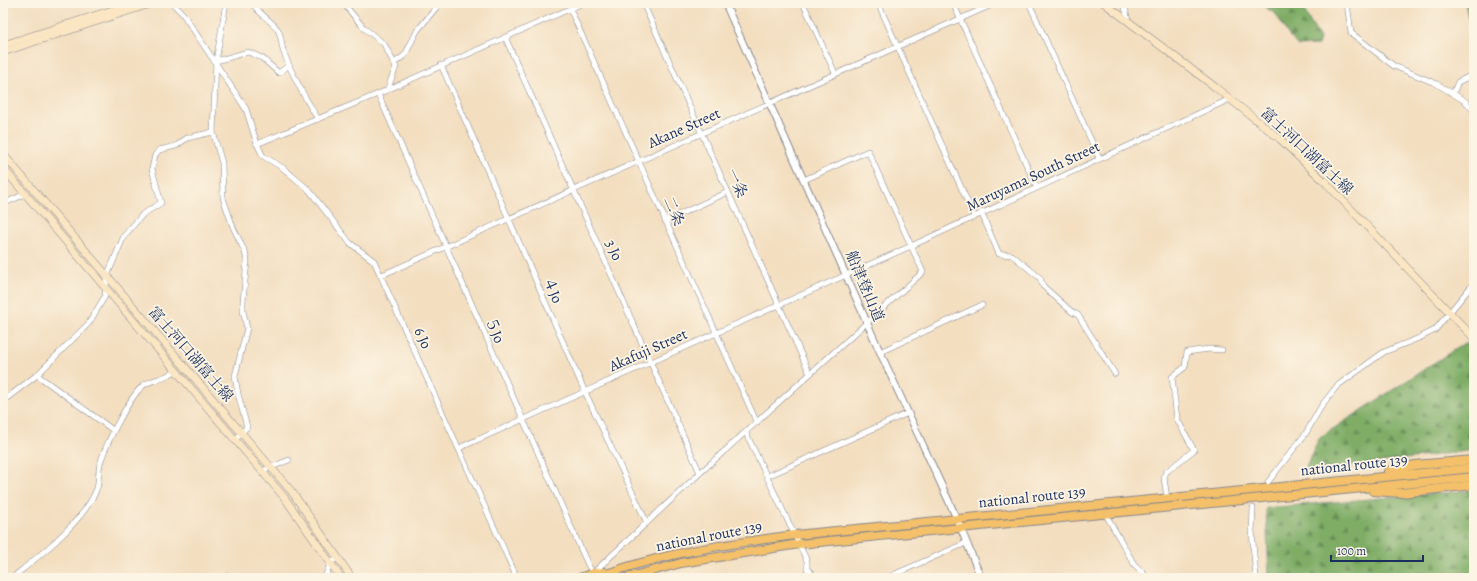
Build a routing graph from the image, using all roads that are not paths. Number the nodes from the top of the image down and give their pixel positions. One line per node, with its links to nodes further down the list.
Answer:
1 (134, 3): 23 (main road)
2 (153, 3): 25 (main road)
3 (172, 3): 26 (street)
4 (226, 3): 26 (street)
5 (252, 3): 29 (street)
6 (343, 3): 27 (street)
7 (440, 3): 27 (street)
8 (583, 3): 19 (street)
9 (644, 3): 40 (street, 一条)
10 (725, 3): 36 (street, 船津登山道)
11 (803, 3): 30 (street)
12 (878, 3): 24 (street)
13 (953, 3): 20 (street)
14 (996, 3): 20 (street, Akane Street)
15 (1029, 3): 43 (street)
16 (1104, 3): 21 (main road, 富士河口湖富士線)
17 (1124, 3): 21 (street)
18 (1348, 3): 34 (street)
19 (570, 9): 22 (street); 44 (street, 二条)
20 (960, 19): 24 (street, Akane Street); 47 (street)
21 (1128, 21): 35 (main road, 富士河口湖富士線)
22 (505, 37): 28 (street); 48 (street, 3 Jo)
23 (3, 45)
24 (896, 46): 30 (street, Akane Street); 53 (street)
25 (3, 52)
26 (216, 61): 29 (street); 39 (street); 41 (street)
27 (394, 63): 32 (street)
28 (441, 64): 32 (street); 54 (street, ４Jo)
29 (289, 65): 38 (street)
30 (835, 74): 36 (street, Akane Street)
31 (1474, 74): 34 (street)
32 (387, 90): 33 (street)
33 (378, 94): 38 (street); 57 (street, ５Jo)
34 (1452, 94): 37 (street)
35 (1230, 99): 43 (street, Maruyama South Street); 65 (main road, 富士河口湖富士線)
36 (769, 102): 40 (street, Akane Street); 46 (street, 船津登山道)
37 (1474, 111)
38 (318, 119): 41 (street)
39 (213, 132): 60 (street); 83 (street)
40 (701, 133): 44 (street, Akane Street); 49 (street, 一条)
41 (257, 144): 59 (street, 6 Jo)
42 (3, 154): 60 (main road, 富士河口湖富士線)
43 (1099, 158): 47 (street, Maruyama South Street)
44 (638, 161): 48 (street, Akane Street); 55 (street, 二条)
45 (3, 168): 50 (main road, 富士河口湖富士線)
46 (804, 180): 56 (street); 58 (street, 船津登山道)
47 (1036, 186): 52 (street, Maruyama South Street)
48 (574, 191): 54 (street, Akane Street); 71 (street, 3 Jo)
49 (728, 192): 55 (street); 63 (street, 一条)
50 (25, 194): 51 (street); 62 (main road, 富士河口湖富士線)
51 (3, 204)
52 (981, 212): 53 (street, Maruyama South Street); 74 (street)
53 (974, 216): 56 (street, Maruyama South Street)
54 (508, 219): 57 (street, Akane Street); 76 (street, ４Jo)
55 (664, 221): 67 (street, 二条)
56 (911, 246): 58 (street, Maruyama South Street); 66 (street)
57 (445, 247): 59 (street, Akane Street); 79 (street, ５Jo)
58 (846, 274): 63 (street, Akafuji Street); 66 (street, 船津登山道)
59 (382, 275): 85 (street, 6 Jo)
60 (107, 276): 62 (street); 83 (main road, 富士河口湖富士線)
61 (1474, 283): 65 (street)
62 (106, 287): 72 (main road, 富士河口湖富士線); 75 (street)
63 (779, 304): 67 (street, Akafuji Street); 73 (street, 一条)
64 (982, 305): 70 (street)
65 (1450, 313): 68 (main road, 富士河口湖富士線); 95 (street)
66 (867, 323): 70 (street, 船津登山道); 73 (street)
67 (716, 333): 71 (street, Akafuji Street); 80 (street, 二条)
68 (1474, 338)
69 (1222, 350): 98 (street)
70 (880, 352): 78 (street, 船津登山道)
71 (651, 362): 76 (street, Akafuji Street); 91 (street, 3 Jo)
72 (176, 370): 81 (street); 84 (main road, 富士河口湖富士線)
73 (810, 374): 80 (street)
74 (1115, 374)
75 (37, 375): 77 (street); 81 (street)
76 (585, 392): 79 (street, Akafuji Street); 102 (street, ４Jo)
77 (3, 401)
78 (908, 413): 92 (street); 101 (street, 船津登山道)
79 (522, 420): 85 (street, Akafuji Street); 109 (street, ５Jo)
80 (757, 423): 82 (street)
81 (113, 430): 110 (street)
82 (746, 433): 91 (street); 92 (street)
83 (242, 434): 84 (street); 88 (main road, 富士河口湖富士線)
84 (235, 440): 90 (main road, 富士河口湖富士線)
85 (459, 448): 114 (street, 6 Jo)
86 (289, 460): 88 (street)
87 (1474, 460): 94 (highway)
88 (272, 468): 90 (street); 107 (main road, 富士河口湖富士線)
89 (1474, 468): 94 (highway, national route 139)
90 (262, 471): 108 (main road, 富士河口湖富士線)
91 (700, 473): 102 (street)
92 (768, 476): 104 (street)
93 (1474, 477): 97 (highway, national route 139)
94 (1354, 479): 98 (highway, national route 139)
95 (1268, 482)
96 (1474, 485): 97 (highway)
97 (1354, 489): 100 (highway, national route 139)
98 (1167, 498): 101 (highway, national route 139)
99 (1253, 508): 121 (street)
100 (1106, 513): 103 (highway, national route 139); 120 (street)
101 (957, 519): 103 (street, 船津登山道); 104 (highway, national route 139)
102 (647, 523): 109 (street)
103 (961, 528): 105 (street, 船津登山道); 106 (highway, national route 139)
104 (795, 535): 106 (street); 109 (highway, national route 139)
105 (966, 543): 118 (street); 119 (street, 船津登山道)
106 (799, 544): 116 (highway, national route 139); 117 (street)
107 (338, 558): 108 (street); 113 (main road, 富士河口湖富士線)
108 (330, 563): 111 (street); 112 (main road, 富士河口湖富士線)
109 (595, 576): 115 (highway, national route 139)
110 (12, 578)
111 (325, 578)
112 (340, 578)
113 (352, 578)
114 (517, 578)
115 (580, 578)
116 (626, 578)
117 (817, 578)
118 (886, 578)
119 (981, 578)
120 (1148, 578)
121 (1256, 578)

